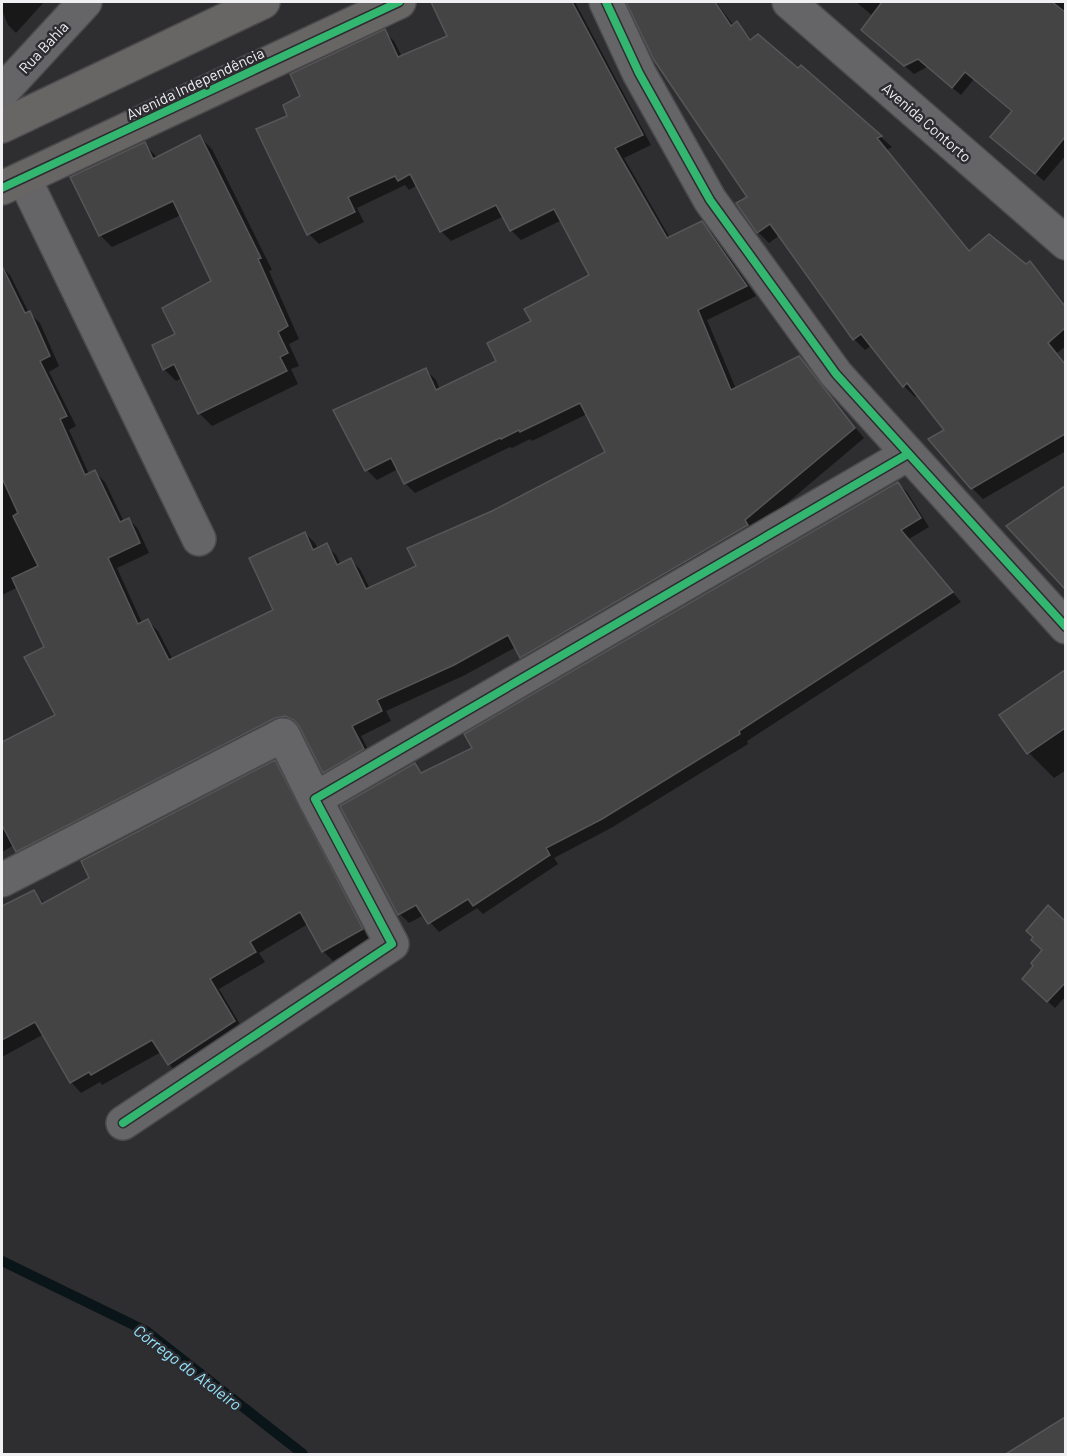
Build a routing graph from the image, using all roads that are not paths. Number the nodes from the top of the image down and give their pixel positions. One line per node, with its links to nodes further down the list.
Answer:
1 (85, 2): 6 (street, Rua Bahia)
2 (263, 2): 7 (street)
3 (399, 2): 8 (street, Avenida Independência)
4 (606, 2): 10 (street)
5 (789, 2): 9 (street, Avenida Contorto)
6 (2, 92)
7 (2, 126)
8 (13, 183): 11 (street)
9 (1065, 243)
10 (908, 454): 12 (street); 13 (street)
11 (199, 539)
12 (1065, 627)
13 (315, 799): 14 (street); 15 (street)
14 (2, 880)
15 (123, 1123)

